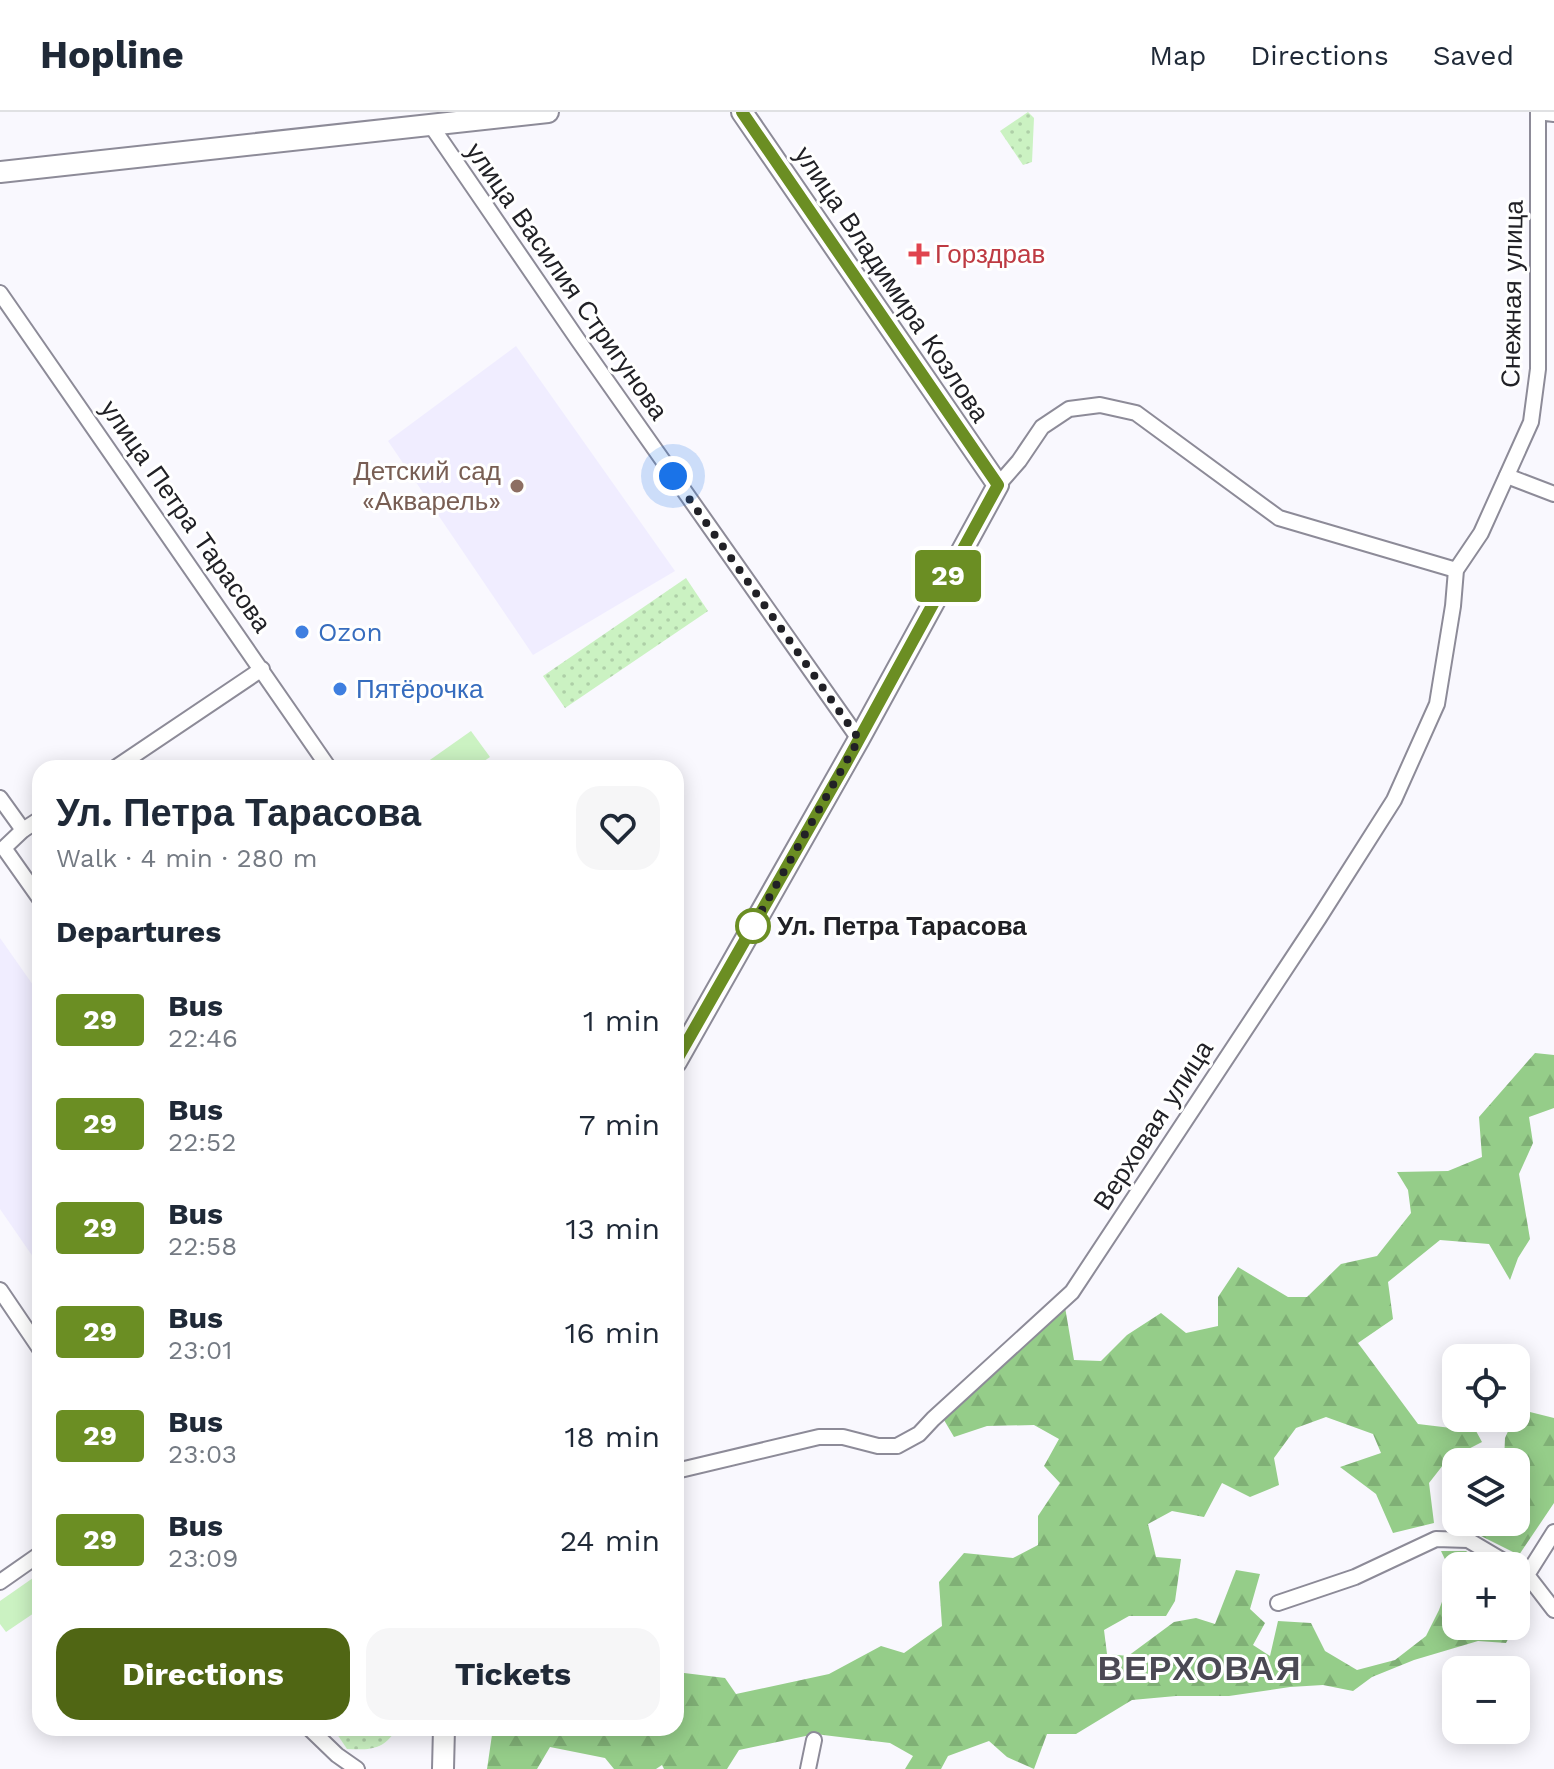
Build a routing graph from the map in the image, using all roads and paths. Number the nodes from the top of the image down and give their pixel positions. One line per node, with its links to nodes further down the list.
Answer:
1 (548, 112): 4 (street)
2 (742, 112): 8 (street, улица Владимира Козлова)
3 (1554, 114): 7 (street, Снежная улица)
4 (430, 124): 5 (street); 12 (street, улица Василия Стригунова)
5 (0, 172)
6 (0, 293): 11 (street, улица Петра Тарасова)
7 (1507, 476): 9 (street); 10 (street, Снежная улица)
8 (998, 485): 10 (street); 12 (street)
9 (1554, 494)
10 (1456, 570): 22 (street, Верховая улица)
11 (262, 669): 13 (street); 14 (street, улица Петра Тарасова)
12 (859, 739): 19 (street)
13 (127, 760)
14 (324, 760)
15 (0, 798): 17 (street)
16 (32, 824): 17 (street)
17 (23, 830): 18 (street)
18 (32, 888)
19 (684, 1048)
20 (0, 1290): 21 (street)
21 (32, 1337)
22 (684, 1469)
23 (1554, 1532): 25 (street)
24 (1488, 1552): 29 (street)
25 (1530, 1557)
26 (32, 1560): 27 (street)
27 (0, 1582)
28 (1530, 1583): 30 (street)
29 (1278, 1603)
30 (1554, 1610)
31 (317, 1736): 34 (street)
32 (444, 1736): 35 (street)
33 (814, 1740): 36 (street)
34 (357, 1769)
35 (443, 1769)
36 (808, 1769)

